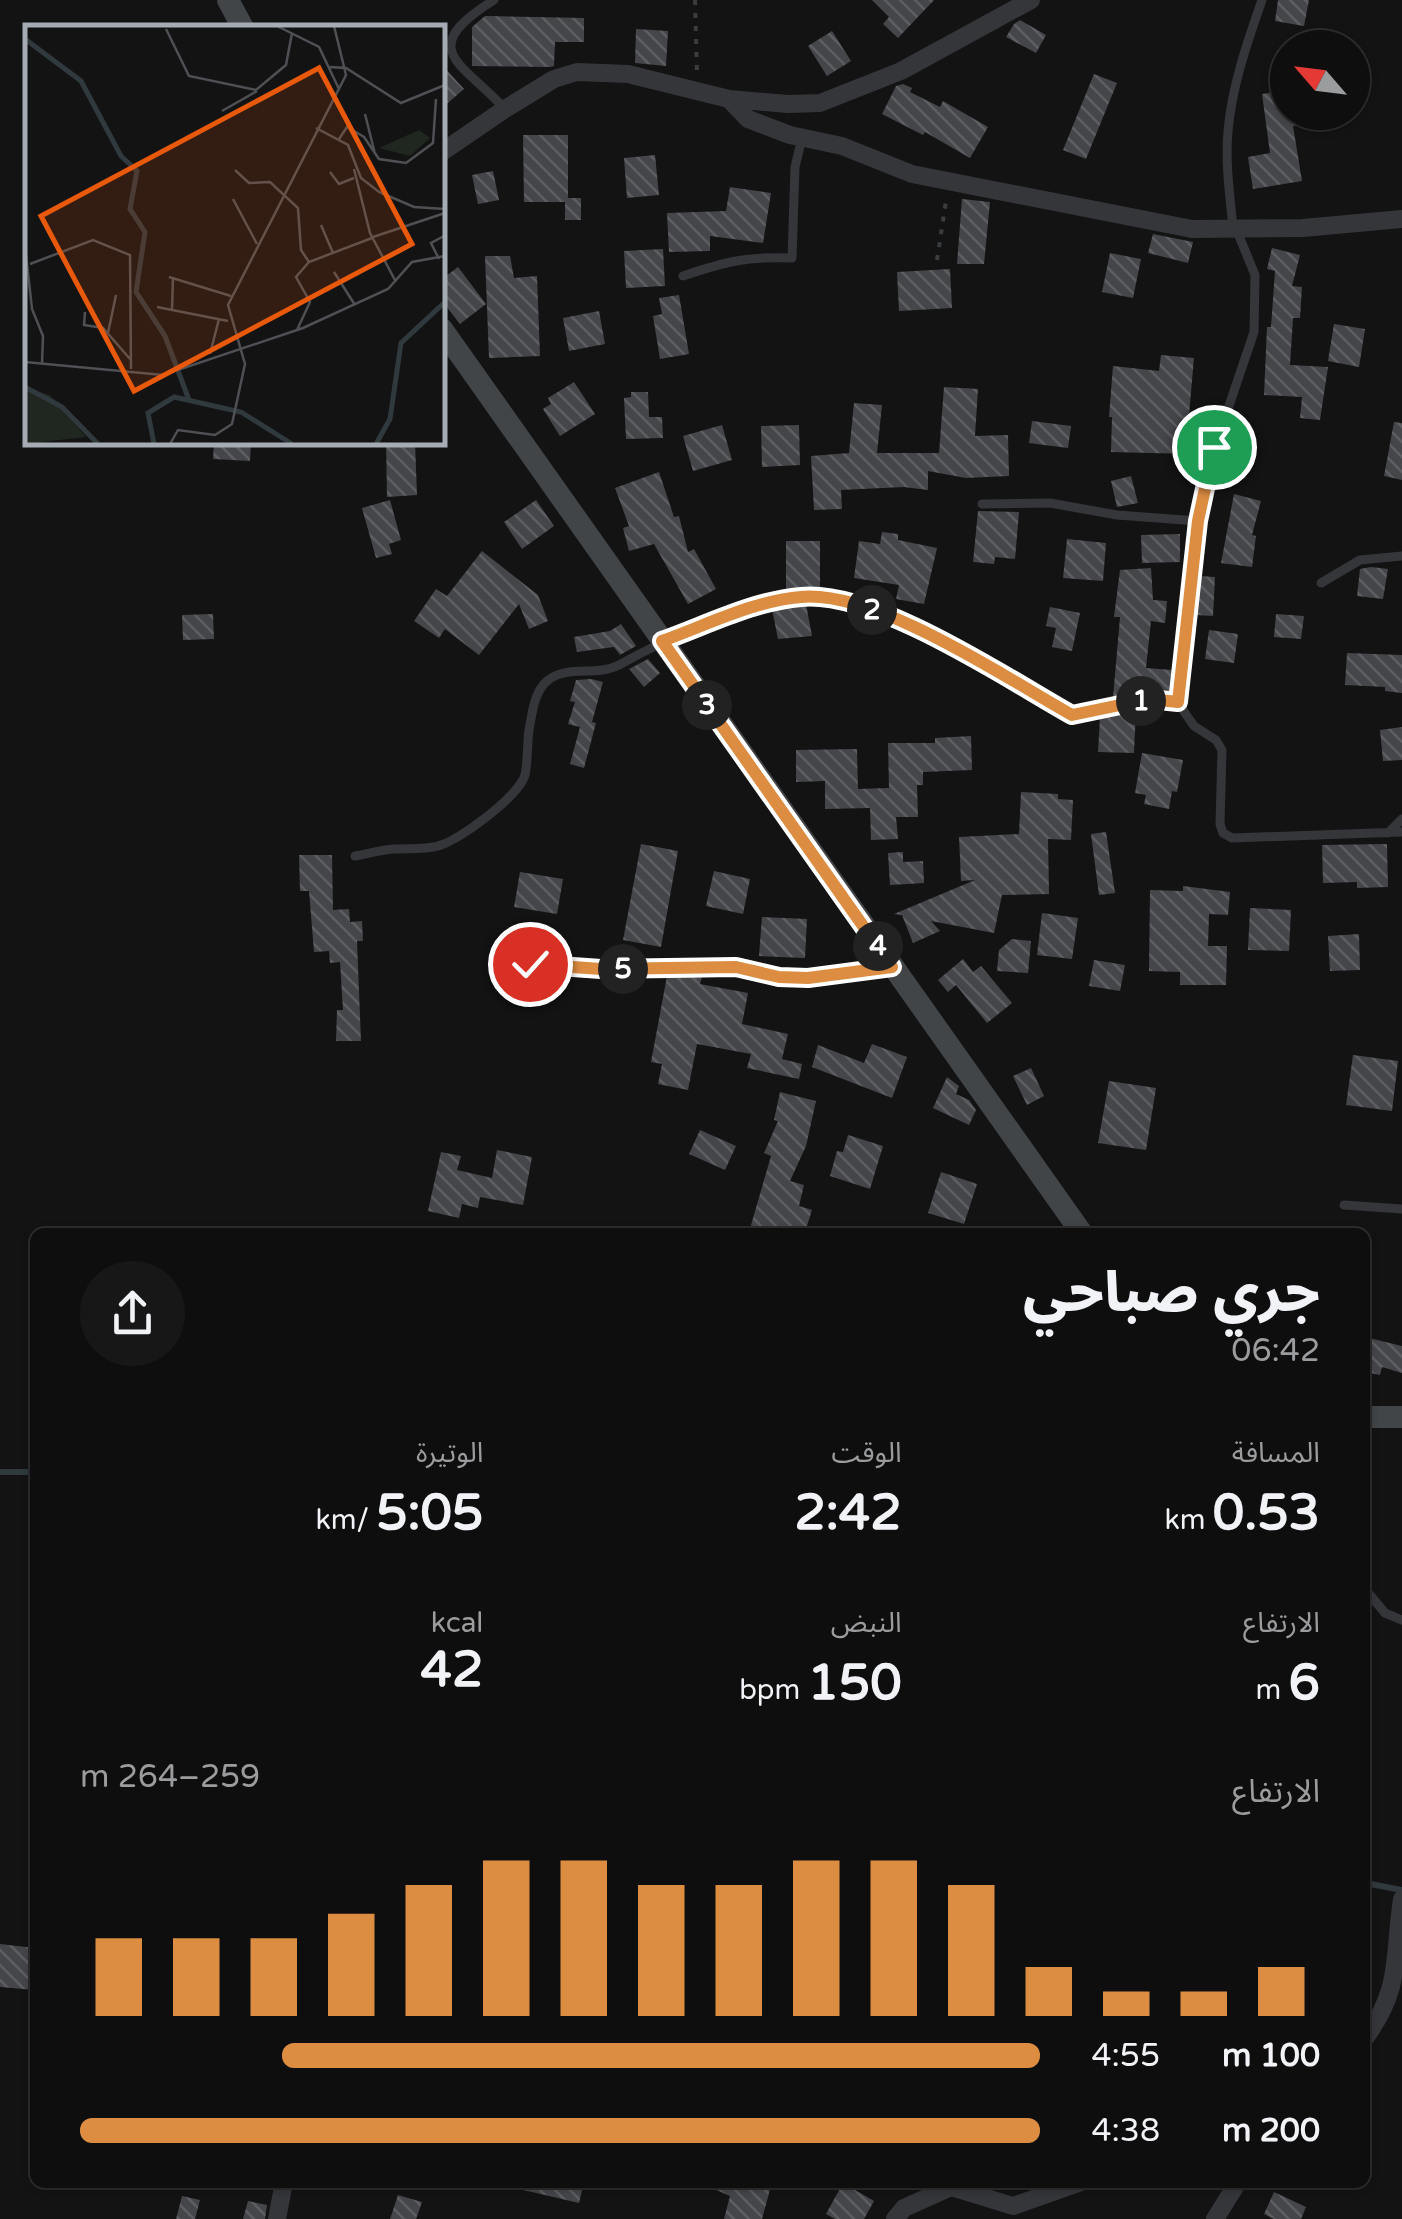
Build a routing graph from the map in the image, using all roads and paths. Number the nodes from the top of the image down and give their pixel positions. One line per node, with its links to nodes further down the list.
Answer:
1 (228, 0): 6 (street)
2 (494, 0): 9 (lane)
3 (695, 0): 7 (path)
4 (1032, 0): 8 (street)
5 (1262, 0): 14 (lane)
6 (241, 25)
7 (697, 72)
8 (730, 99): 9 (street); 10 (street)
9 (505, 109): 11 (street)
10 (802, 138): 12 (street); 16 (lane)
11 (445, 150)
12 (949, 181): 14 (street); 15 (path)
13 (1402, 219): 14 (street)
14 (1235, 231): 19 (lane)
15 (938, 260)
16 (683, 276)
17 (445, 334): 22 (street)
18 (982, 504): 19 (lane)
19 (1198, 521): 23 (lane)
20 (1402, 556): 21 (lane)
21 (1321, 583)
22 (662, 641): 23 (lane); 27 (lane); 29 (street)
23 (1178, 702): 26 (lane)
24 (1402, 819): 26 (lane)
25 (1402, 832): 26 (lane)
26 (1388, 833)
27 (355, 856)
28 (530, 964): 29 (lane)
29 (892, 967): 32 (street)
30 (1344, 1205): 31 (lane)
31 (1402, 1209)
32 (1077, 1228)
33 (1402, 1416): 34 (street)
34 (1370, 1417)
35 (1370, 1595): 36 (lane)
36 (1402, 1620)
37 (1402, 1899): 38 (street)
38 (1370, 2032)
39 (283, 2188): 44 (street)
40 (943, 2188): 45 (street)
41 (958, 2188): 42 (street)
42 (1064, 2188)
43 (1234, 2188): 46 (street)
44 (277, 2219)
45 (895, 2219)
46 (1215, 2219)

